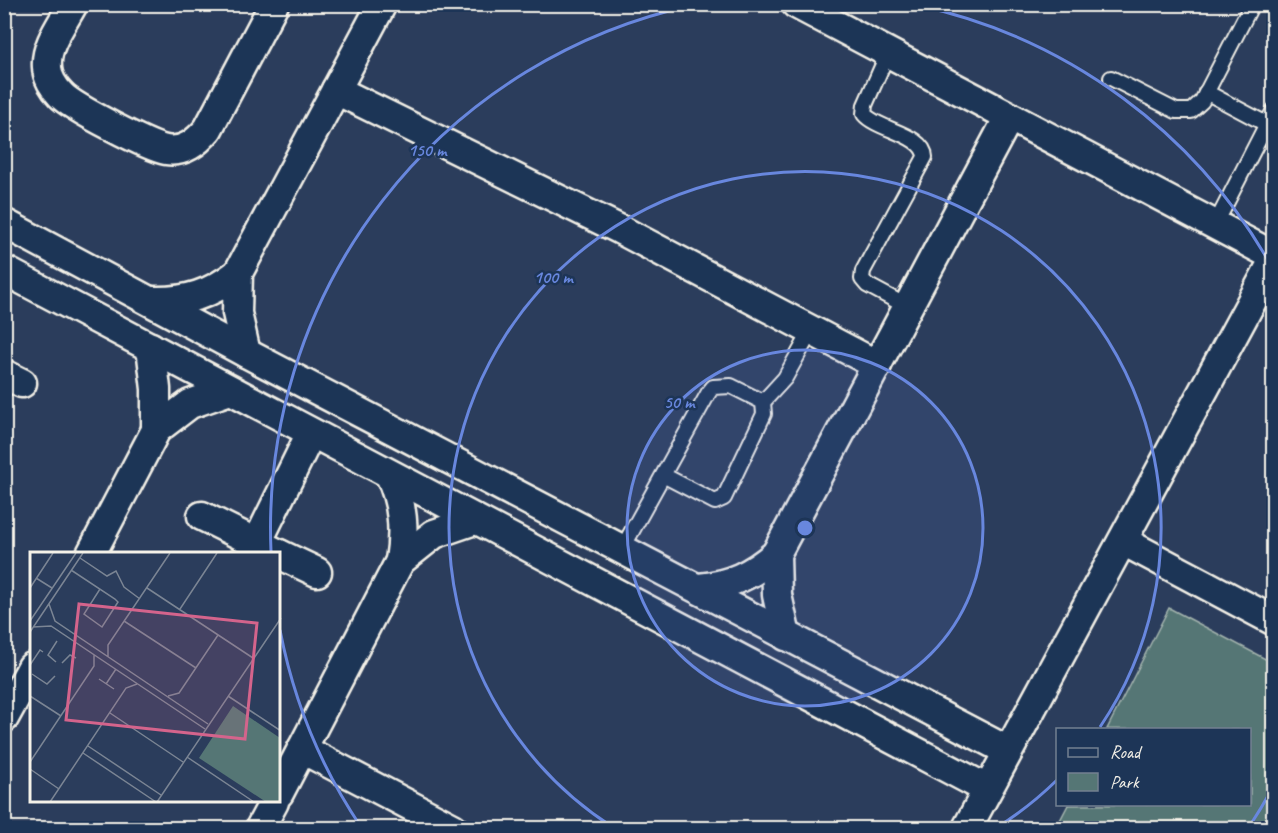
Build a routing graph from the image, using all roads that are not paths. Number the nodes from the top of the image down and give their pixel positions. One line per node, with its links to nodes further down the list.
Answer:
1 (73, 4): 2 (street)
2 (274, 4)
3 (382, 4): 8 (street)
4 (796, 4): 6 (street)
5 (1246, 6): 9 (lane)
6 (888, 53): 11 (street); 19 (lane)
7 (1111, 78): 9 (lane)
8 (336, 90): 17 (street); 20 (street)
9 (1206, 92): 12 (lane)
10 (1274, 110): 12 (lane)
11 (1009, 117): 14 (street); 19 (street)
12 (1270, 126): 14 (lane)
13 (4, 223): 18 (street)
14 (1215, 225): 15 (street)
15 (1274, 258): 32 (street)
16 (4, 270): 21 (street)
17 (238, 273): 18 (street); 22 (street)
18 (153, 301): 22 (street)
19 (908, 307): 23 (street)
20 (811, 331): 23 (street); 25 (lane)
21 (151, 347): 24 (street); 26 (street)
22 (246, 353): 33 (street)
23 (877, 365): 37 (street)
24 (230, 390): 26 (street); 27 (street)
25 (763, 402): 29 (lane); 29 (lane)
26 (156, 430): 35 (street)
27 (311, 433): 28 (street); 34 (street)
28 (390, 475): 31 (street); 38 (street)
29 (663, 476): 33 (lane)
30 (202, 516): 34 (street)
31 (475, 520): 38 (street); 47 (street)
32 (1123, 541): 41 (street); 46 (street)
33 (622, 549): 40 (street)
34 (272, 550)
35 (92, 552)
36 (280, 554): 39 (street)
37 (776, 554): 40 (street); 42 (street)
38 (400, 561): 45 (street)
39 (317, 572)
40 (699, 588): 42 (street)
41 (1274, 621)
42 (786, 636): 46 (street)
43 (30, 671): 44 (street)
44 (4, 718)
45 (302, 749): 48 (street); 51 (street)
46 (1008, 751): 47 (street)
47 (987, 789): 52 (street)
48 (280, 791)
49 (273, 803): 50 (street)
50 (260, 828)
51 (453, 828)
52 (967, 828)

